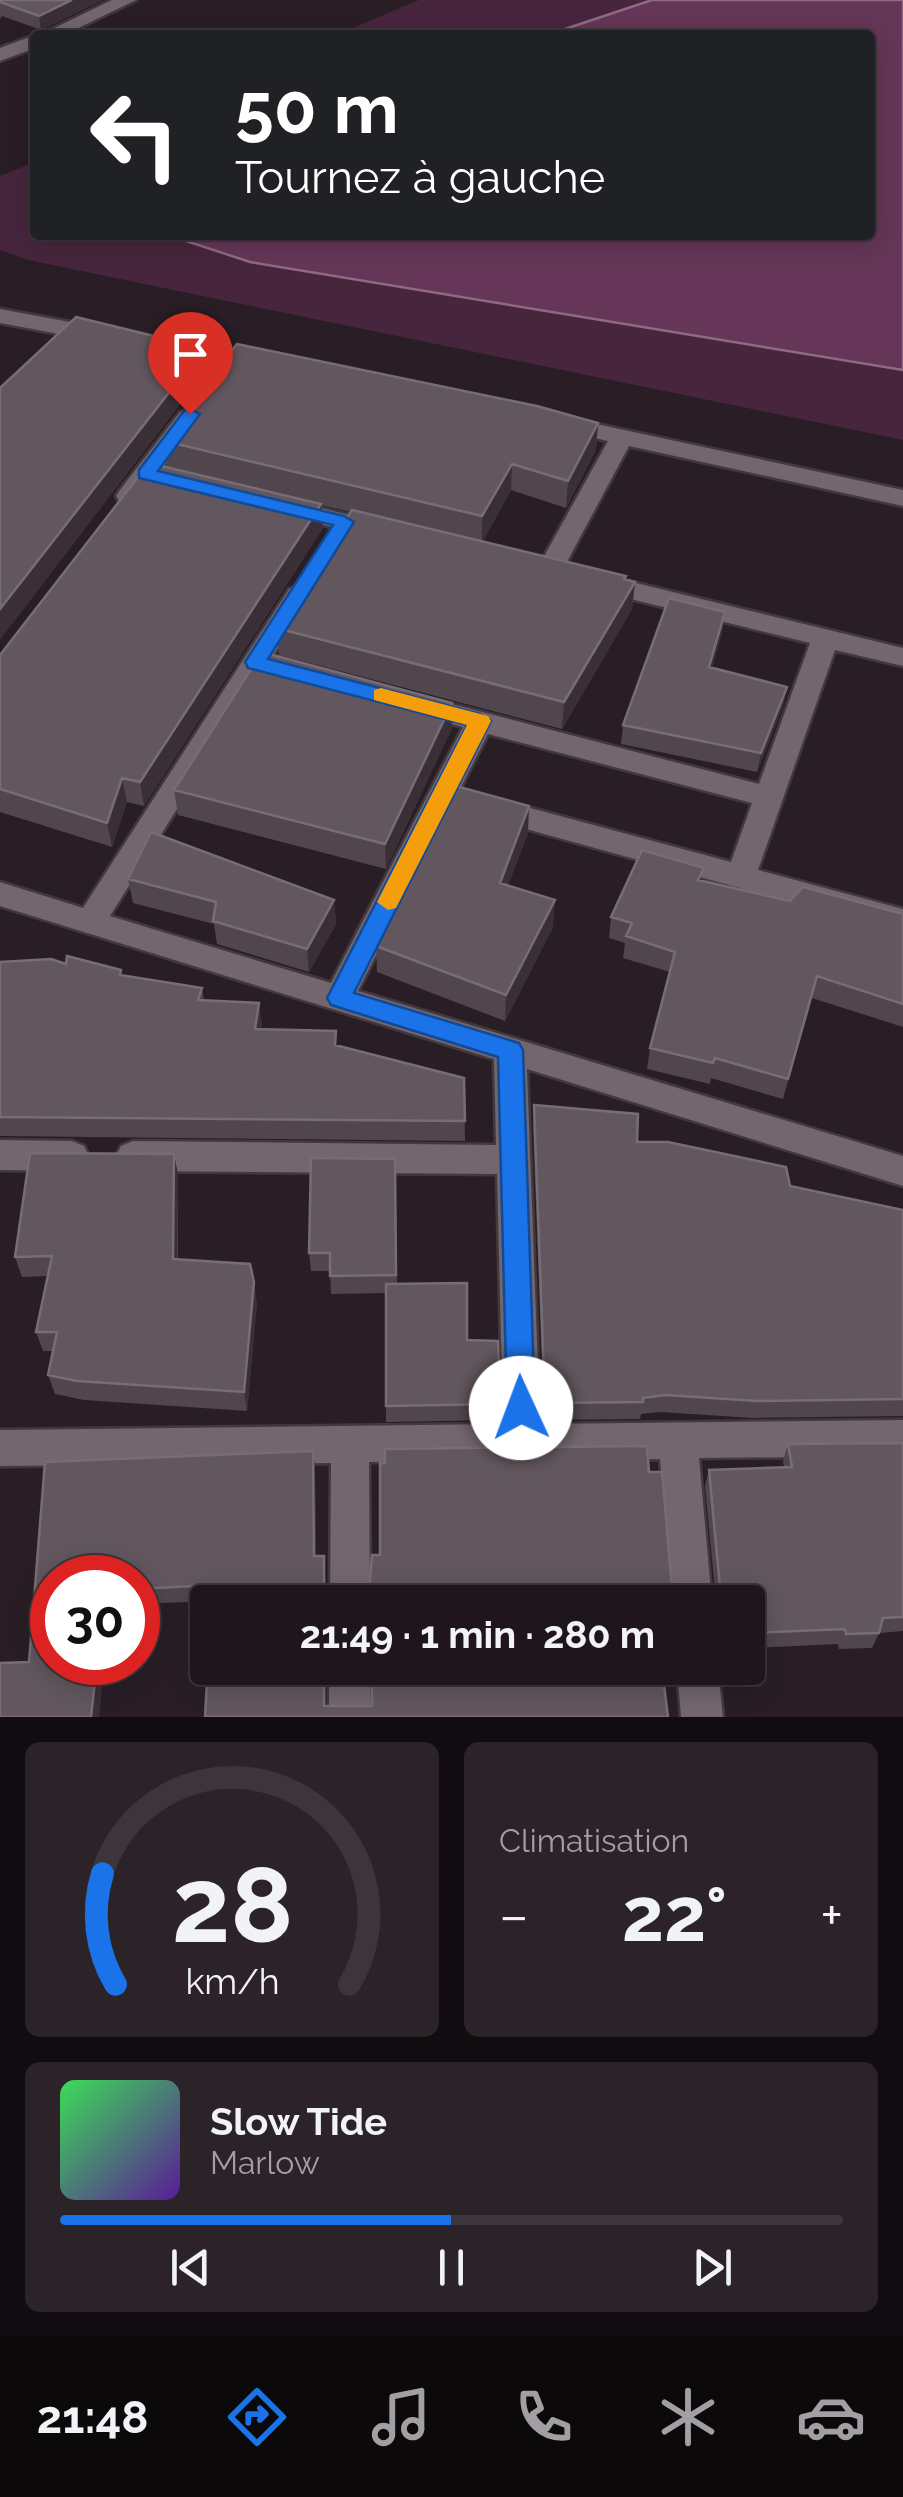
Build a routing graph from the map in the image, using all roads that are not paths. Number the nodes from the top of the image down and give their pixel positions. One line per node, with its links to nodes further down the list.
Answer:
1 (127, 0): 2 (street)
2 (61, 30)
3 (30, 43): 4 (street)
4 (0, 55)
5 (0, 316): 6 (street)
6 (70, 330): 7 (street); 8 (street)
7 (236, 355): 9 (street); 12 (street)
8 (42, 356)
9 (294, 367)
10 (526, 416): 11 (street)
11 (622, 436): 14 (street); 19 (street)
12 (146, 474): 13 (street); 16 (street)
13 (182, 483)
14 (903, 498)
15 (254, 500): 17 (street)
16 (112, 518)
17 (344, 522): 18 (street); 21 (street)
18 (419, 540)
19 (825, 638): 20 (street); 26 (street)
20 (903, 657)
21 (255, 662): 22 (street); 30 (street)
22 (293, 672)
23 (386, 697): 24 (street)
24 (480, 721): 25 (street); 26 (street)
25 (442, 795): 27 (street); 31 (street)
26 (769, 797): 27 (street)
27 (740, 876): 29 (street)
28 (0, 894): 30 (street)
29 (903, 921)
30 (90, 922): 31 (street)
31 (339, 998): 32 (street)
32 (510, 1050): 34 (street); 35 (street)
33 (0, 1155): 34 (street)
34 (514, 1160): 38 (street)
35 (903, 1171)
36 (903, 1438): 37 (street)
37 (678, 1441): 38 (street); 42 (street)
38 (522, 1443): 39 (street)
39 (350, 1444): 40 (street); 41 (street)
40 (0, 1448)
41 (350, 1585)
42 (691, 1585)
43 (350, 1685): 45 (street)
44 (699, 1685): 46 (street)
45 (350, 1717)
46 (702, 1717)

